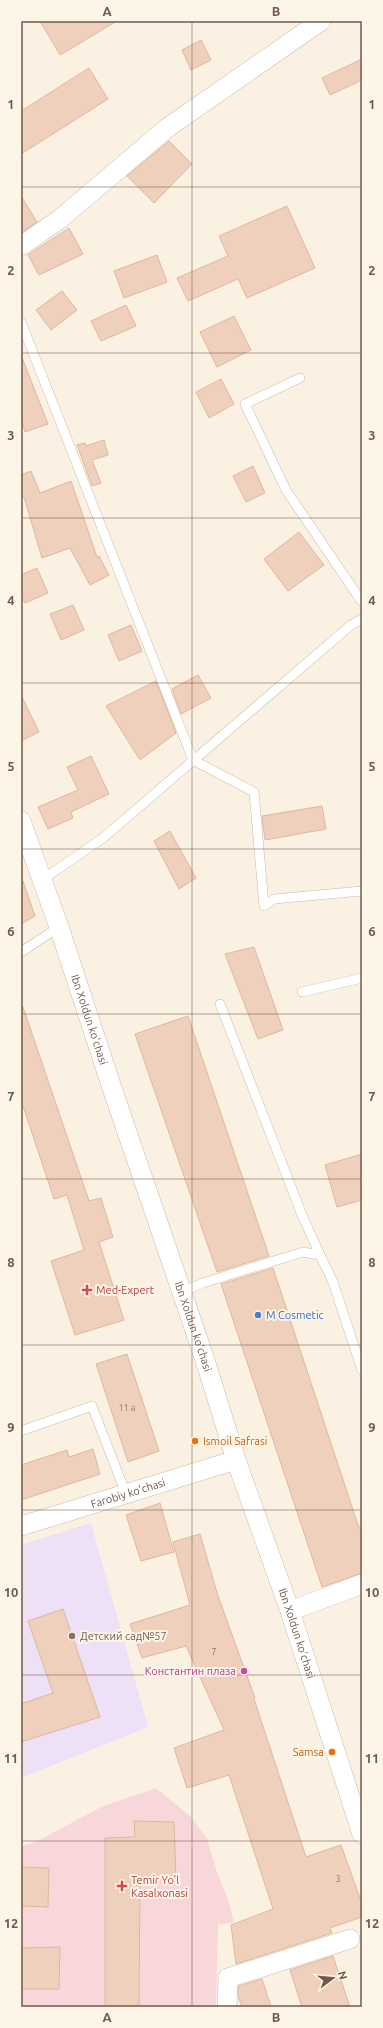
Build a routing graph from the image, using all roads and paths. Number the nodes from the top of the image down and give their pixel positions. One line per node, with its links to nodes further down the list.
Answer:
1 (321, 21): 2 (street)
2 (21, 246)
3 (21, 322): 7 (lane)
4 (300, 378): 5 (lane)
5 (362, 602)
6 (362, 619): 7 (lane)
7 (193, 760): 9 (lane); 10 (lane)
8 (21, 821): 9 (street, Ibn Xoldun ko'chasi)
9 (42, 880): 11 (street, Ibn Xoldun ko'chasi)
10 (362, 891)
11 (59, 927): 12 (lane); 17 (street, Ibn Xoldun ko'chasi)
12 (21, 952)
13 (362, 978): 14 (lane)
14 (302, 992)
15 (220, 1004): 16 (lane)
16 (320, 1255): 17 (lane); 18 (lane)
17 (182, 1292): 20 (street, Ibn Xoldun ko'chasi)
18 (362, 1370)
19 (21, 1431): 21 (lane)
20 (236, 1460): 21 (street, Farobiy ko'chasi); 24 (street, Ibn Xoldun ko'chasi)
21 (126, 1494): 22 (street, Farobiy ko'chasi)
22 (21, 1526)
23 (362, 1584): 24 (street)
24 (290, 1611): 25 (street, Ibn Xoldun ko'chasi)
25 (362, 1834)
26 (350, 1938): 27 (street)
27 (227, 2007)

